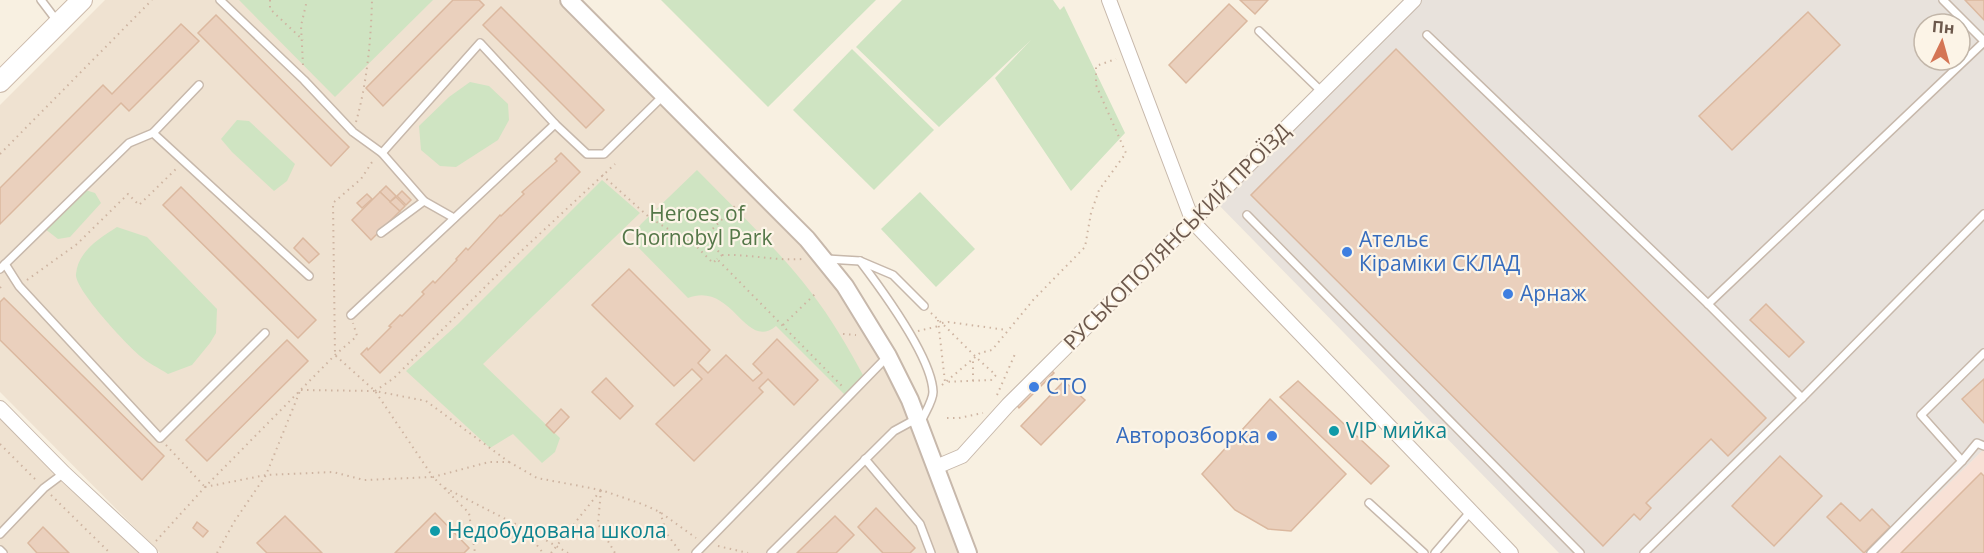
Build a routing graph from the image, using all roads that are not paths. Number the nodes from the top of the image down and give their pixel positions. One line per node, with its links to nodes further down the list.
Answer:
1 (41, 0): 8 (lane)
2 (82, 0): 8 (main road)
3 (220, 0): 18 (lane)
4 (569, 0): 15 (street)
5 (1109, 0): 23 (street)
6 (1414, 0): 14 (street, РУСЬКОПОЛЯНСЬКИЙ ПРОЇЗД)
7 (1943, 0): 11 (lane)
8 (58, 23): 12 (main road)
9 (1259, 31): 14 (lane)
10 (1426, 35): 29 (lane)
11 (1984, 42): 29 (lane)
12 (0, 82)
13 (199, 85): 17 (lane)
14 (1321, 91): 23 (street, РУСЬКОПОЛЯНСЬКИЙ ПРОЇЗД)
15 (664, 95): 16 (lane); 25 (street)
16 (555, 124): 18 (lane); 22 (lane)
17 (153, 133): 27 (lane); 28 (lane)
18 (382, 153): 19 (lane)
19 (424, 201): 22 (lane); 24 (lane)
20 (1984, 214): 35 (lane)
21 (1247, 215): 54 (lane)
22 (454, 218): 31 (lane)
23 (1193, 222): 41 (street, РУСЬКОПОЛЯНСЬКИЙ ПРОЇЗД); 44 (street)
24 (381, 233)
25 (824, 259): 26 (lane); 34 (street)
26 (861, 261): 30 (lane); 37 (lane)
27 (2, 267): 32 (lane)
28 (309, 276)
29 (1708, 304): 35 (lane)
30 (924, 306)
31 (351, 315)
32 (265, 333)
33 (1984, 353): 40 (lane)
34 (888, 356): 37 (street); 47 (lane)
35 (1802, 398): 55 (lane)
36 (0, 408): 42 (street)
37 (919, 421): 39 (lane); 41 (street)
38 (1984, 446): 40 (lane)
39 (865, 459): 48 (lane); 49 (lane)
40 (1962, 461): 56 (lane)
41 (936, 467): 50 (street)
42 (64, 472): 45 (lane); 46 (street)
43 (1370, 503): 51 (lane)
44 (1471, 511): 52 (lane); 53 (street)
45 (0, 534)
46 (148, 552)
47 (696, 553)
48 (771, 553)
49 (931, 553)
50 (968, 553)
51 (1424, 553)
52 (1435, 553)
53 (1511, 553)
54 (1580, 553)
55 (1644, 553)
56 (1871, 553)

